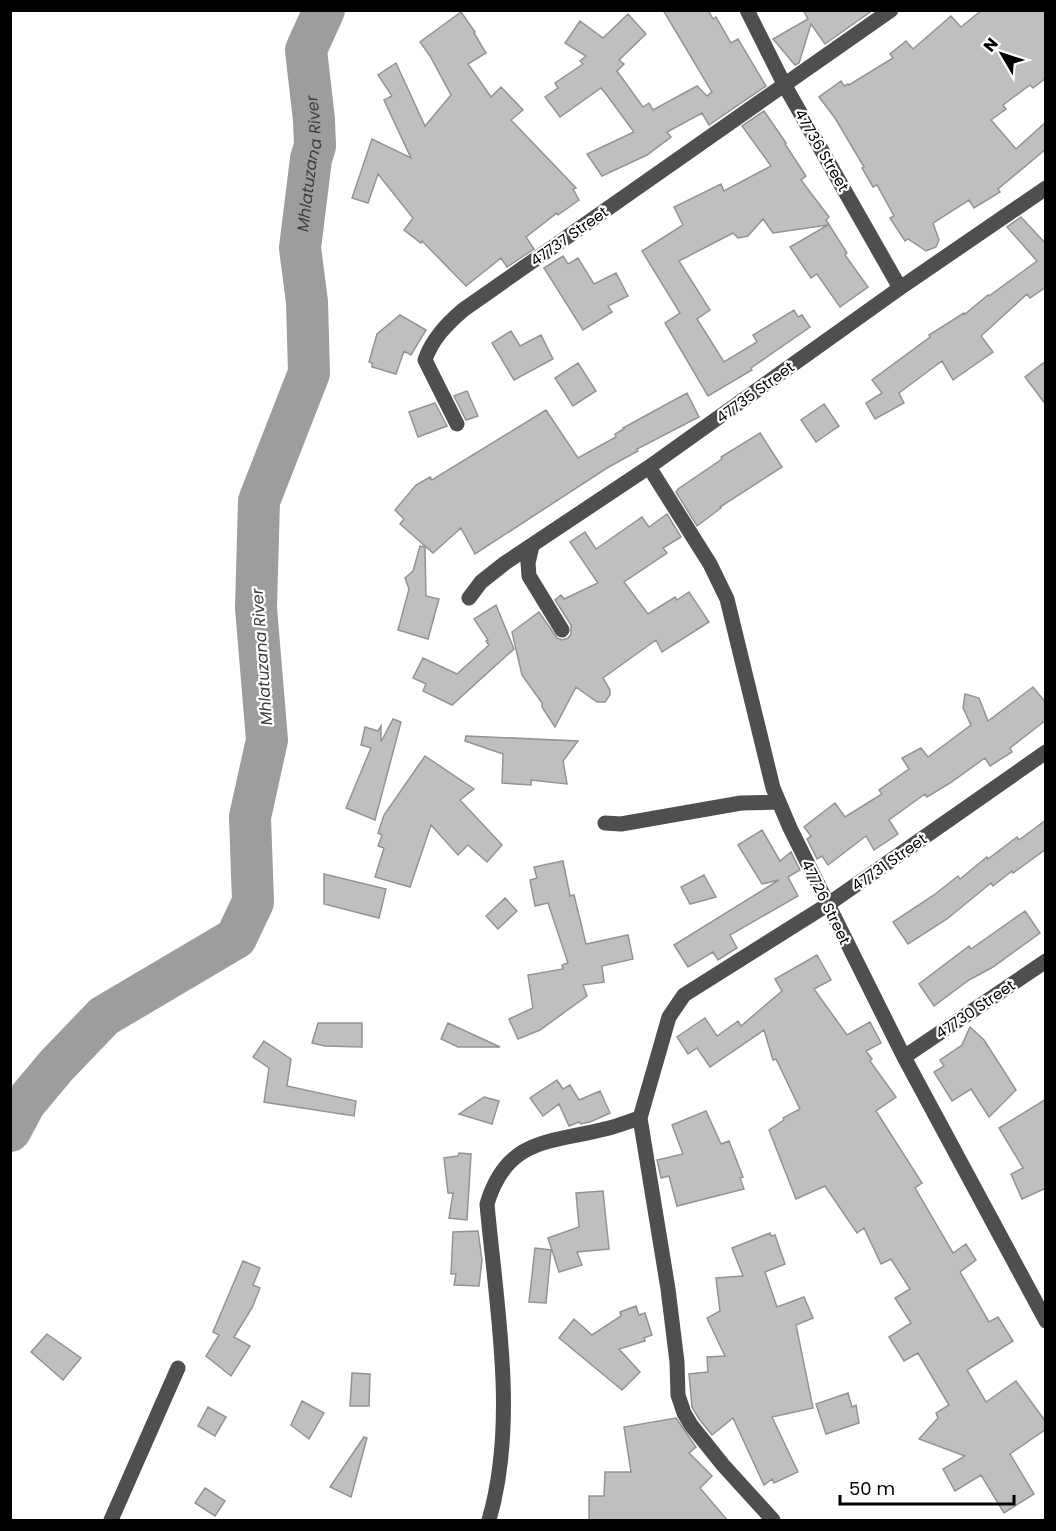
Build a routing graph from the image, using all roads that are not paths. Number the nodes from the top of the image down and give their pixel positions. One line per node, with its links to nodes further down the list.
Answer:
1 (747, 10): 3 (street, 47736 Street)
2 (891, 10): 3 (street)
3 (785, 86): 5 (street, 47736 Street); 6 (street, 47737 Street)
4 (1046, 188): 5 (street, 47735 Street)
5 (900, 288): 7 (street, 47735 Street)
6 (457, 424)
7 (649, 467): 8 (street, 47735 Street); 12 (street, 47726 Street)
8 (532, 546): 9 (street, 47735 Street); 10 (street)
9 (469, 598)
10 (562, 630)
11 (1044, 759): 14 (street, 47731 Street)
12 (779, 802): 13 (street); 14 (street, 47726 Street)
13 (605, 823)
14 (827, 905): 16 (street, 47726 Street); 17 (street, 47731 Street)
15 (1046, 961): 16 (street, 47730 Street)
16 (904, 1057): 18 (street, 47726 Street)
17 (640, 1118): 21 (street); 22 (street)
18 (1046, 1321)
19 (178, 1368): 20 (street)
20 (111, 1521)
21 (489, 1521)
22 (773, 1521)

